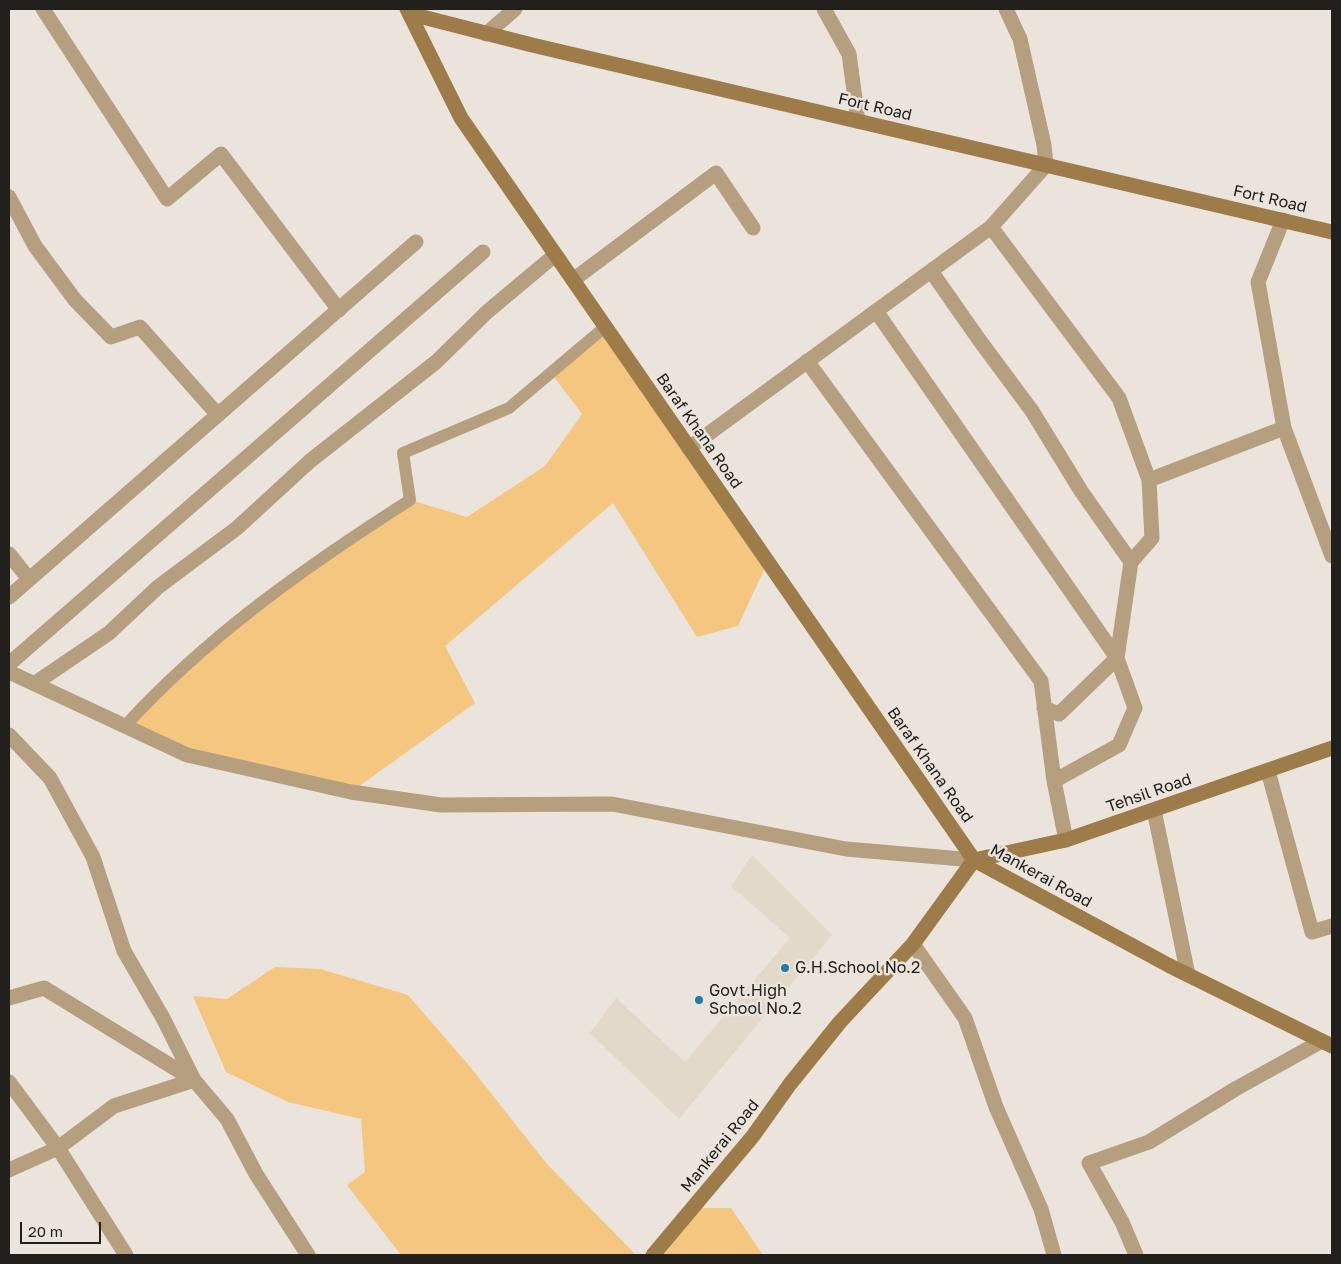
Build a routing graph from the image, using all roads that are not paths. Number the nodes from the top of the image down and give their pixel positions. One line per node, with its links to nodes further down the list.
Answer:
1 (43, 9): 19 (street)
2 (516, 9): 6 (street)
3 (824, 9): 7 (street)
4 (1006, 9): 8 (street)
5 (409, 11): 6 (street, Fort Road); 16 (street, Baraf Khana Road)
6 (486, 34): 7 (street, Fort Road)
7 (858, 121): 8 (street, Fort Road)
8 (1046, 165): 10 (street, Fort Road); 12 (street)
9 (9, 197): 23 (street)
10 (1283, 220): 13 (street, Fort Road); 24 (street)
11 (753, 228): 18 (street)
12 (990, 228): 17 (street); 26 (street)
13 (1332, 232)
14 (416, 242): 19 (street)
15 (483, 252): 33 (street)
16 (555, 254): 18 (street, Baraf Khana Road); 35 (street)
17 (931, 271): 20 (street); 29 (street)
18 (573, 280): 21 (street, Baraf Khana Road)
19 (339, 310): 23 (street)
20 (876, 311): 22 (street); 32 (street)
21 (606, 327): 25 (street, Baraf Khana Road); 37 (lane)
22 (807, 361): 25 (street); 36 (street)
23 (218, 415): 30 (street)
24 (1284, 428): 26 (street); 28 (street)
25 (689, 448): 44 (street, Baraf Khana Road)
26 (1149, 480): 29 (street)
27 (9, 554): 30 (street)
28 (1332, 556)
29 (1131, 562): 32 (street)
30 (29, 579): 31 (street)
31 (9, 597)
32 (1117, 658): 36 (street); 41 (street)
33 (9, 664)
34 (9, 672): 35 (street)
35 (34, 684): 37 (street)
36 (1044, 708): 41 (street)
37 (125, 726): 44 (street)
38 (9, 734): 50 (street)
39 (1332, 748): 40 (street, Tehsil Road)
40 (1268, 771): 42 (street, Tehsil Road); 45 (street)
41 (1054, 781): 43 (street)
42 (1154, 810): 43 (street, Tehsil Road); 47 (street)
43 (1066, 840): 44 (street, Tehsil Road)
44 (974, 860): 46 (street, Mankerai Road); 47 (street, Mankerai Road)
45 (1332, 926)
46 (913, 944): 56 (street, Mankerai Road); 57 (street)
47 (1188, 975): 49 (street, Mankerai Road)
48 (9, 998): 50 (street)
49 (1327, 1043): 58 (street)
50 (194, 1080): 52 (street); 55 (street)
51 (9, 1082): 52 (street)
52 (58, 1148): 53 (street); 54 (street)
53 (9, 1170)
54 (126, 1255)
55 (308, 1255)
56 (653, 1255)
57 (1054, 1255)
58 (1136, 1255)

